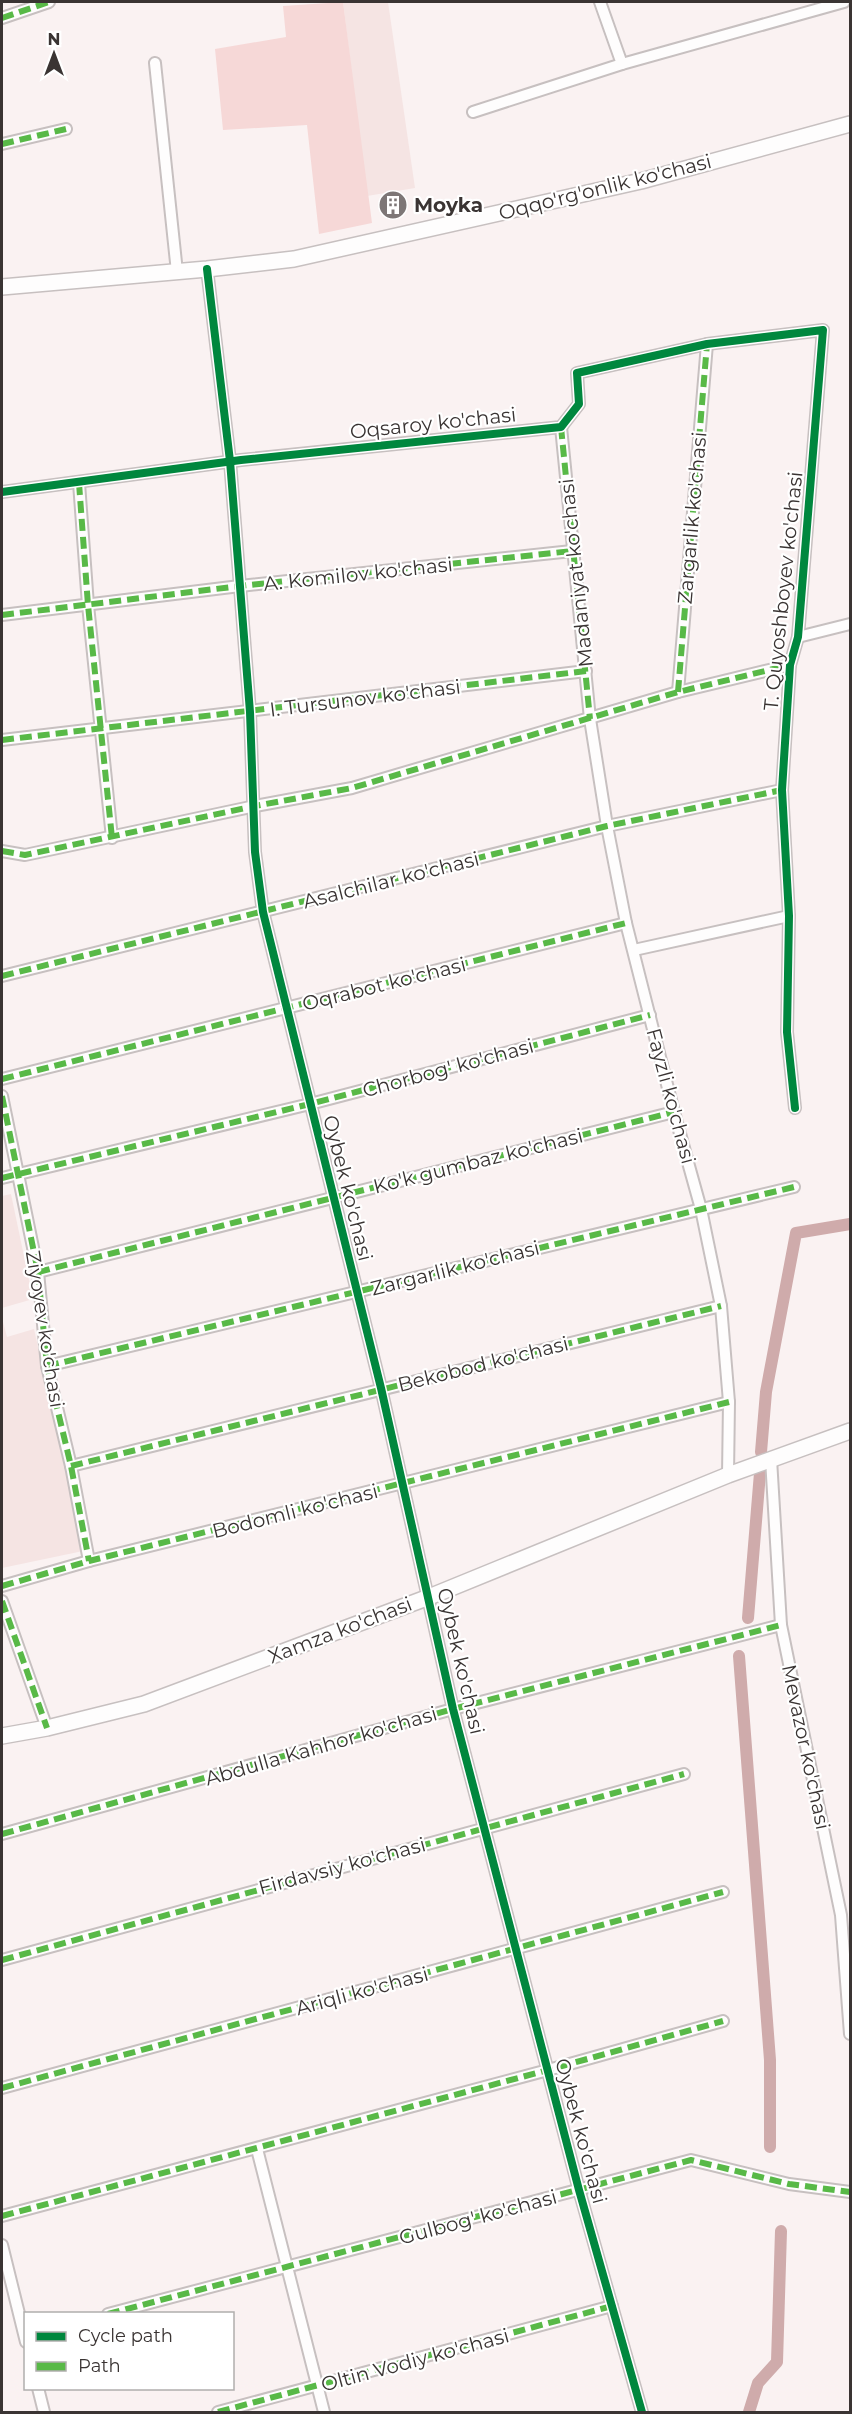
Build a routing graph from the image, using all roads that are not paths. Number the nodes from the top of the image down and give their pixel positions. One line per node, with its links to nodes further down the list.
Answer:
1 (49, 2): 4 (street)
2 (600, 2): 6 (street)
3 (844, 2): 6 (street)
4 (2, 18)
5 (155, 63): 12 (street)
6 (622, 64): 7 (street)
7 (473, 112)
8 (850, 124): 11 (main road, Oqqo'rg'onlik ko'chasi)
9 (66, 129): 10 (street)
10 (2, 144)
11 (207, 269): 12 (main road, Oqqo'rg'onlik ko'chasi); 16 (street, Oybek ko'chasi)
12 (177, 272): 13 (main road, Oqqo'rg'onlik ko'chasi)
13 (2, 286)
14 (706, 344): 15 (street); 24 (street, T. Quyoshboyev ko'chasi); 27 (street, Zargarlik ko'chasi)
15 (561, 426): 16 (street, Oqsaroy ko'chasi); 19 (street, Madaniyat ko'chasi)
16 (230, 462): 17 (street, Oqsaroy ko'chasi); 20 (street, Oybek ko'chasi)
17 (79, 483): 18 (street, Oqsaroy ko'chasi); 21 (street)
18 (2, 492)
19 (572, 551): 20 (street, A. Komilov ko'chasi); 26 (street, Madaniyat ko'chasi)
20 (240, 586): 21 (street, A. Komilov ko'chasi); 28 (street, Oybek ko'chasi)
21 (88, 605): 22 (street, A. Komilov ko'chasi); 30 (street)
22 (2, 615)
23 (850, 624): 24 (street)
24 (798, 637): 25 (street, T. Quyoshboyev ko'chasi)
25 (790, 665): 27 (street); 32 (street, T. Quyoshboyev ko'chasi)
26 (586, 671): 28 (street, I. Tursunov ko'chasi); 29 (street, Madaniyat ko'chasi)
27 (678, 692): 29 (street)
28 (250, 712): 30 (street, I. Tursunov ko'chasi); 33 (street, Oybek ko'chasi)
29 (590, 719): 33 (street); 34 (street, Fayzli ko'chasi)
30 (100, 728): 31 (street, I. Tursunov ko'chasi); 35 (street)
31 (2, 740)
32 (782, 790): 34 (street, Asalchilar ko'chasi); 38 (street, T. Quyoshboyev ko'chasi)
33 (255, 806): 35 (street); 37 (street, Oybek ko'chasi)
34 (607, 826): 37 (street, Asalchilar ko'chasi); 39 (street, Fayzli ko'chasi)
35 (112, 838): 36 (street)
36 (2, 851)
37 (263, 912): 41 (street, Asalchilar ko'chasi); 42 (street, Oybek ko'chasi)
38 (789, 916): 40 (street); 47 (street, T. Quyoshboyev ko'chasi)
39 (626, 923): 40 (street, Fayzli ko'chasi); 42 (street, Oqrabot ko'chasi)
40 (634, 950): 43 (street, Fayzli ko'chasi)
41 (2, 976)
42 (287, 1009): 44 (street, Oqrabot ko'chasi); 46 (street, Oybek ko'chasi)
43 (650, 1015): 46 (street, Chorbog' ko'chasi); 48 (street, Fayzli ko'chasi)
44 (2, 1079)
45 (2, 1096): 49 (street, Ziyoyev ko'chasi)
46 (310, 1104): 49 (street, Chorbog' ko'chasi); 52 (street, Oybek ko'chasi)
47 (795, 1108)
48 (674, 1112): 52 (street, Ko'k gumbaz ko'chasi); 53 (street, Fayzli ko'chasi)
49 (16, 1174): 50 (street, Chorbog' ko'chasi); 54 (street, Ziyoyev ko'chasi)
50 (2, 1178)
51 (794, 1187): 53 (street, Zargarlik ko'chasi)
52 (333, 1198): 54 (street, Ko'k gumbaz ko'chasi); 55 (street, Oybek ko'chasi)
53 (701, 1209): 55 (street, Zargarlik ko'chasi); 56 (street, Fayzli ko'chasi)
54 (38, 1272): 57 (street, Ziyoyev ko'chasi)
55 (356, 1292): 57 (street, Zargarlik ko'chasi); 58 (street, Oybek ko'chasi)
56 (721, 1306): 58 (street, Bekobod ko'chasi); 59 (street, Fayzli ko'chasi)
57 (47, 1366): 62 (street, Ziyoyev ko'chasi)
58 (381, 1388): 62 (street, Bekobod ko'chasi); 64 (street, Oybek ko'chasi)
59 (729, 1402): 63 (street, Fayzli ko'chasi); 64 (street, Bodomli ko'chasi)
60 (850, 1431): 61 (main road, Xamza ko'chasi)
61 (771, 1459): 63 (main road, Xamza ko'chasi); 69 (street, Mevazor ko'chasi)
62 (71, 1466): 65 (street, Ziyoyev ko'chasi)
63 (728, 1475): 67 (main road, Xamza ko'chasi)
64 (404, 1484): 65 (street, Bodomli ko'chasi); 67 (street, Oybek ko'chasi)
65 (89, 1561): 66 (street, Bodomli ko'chasi)
66 (2, 1586)
67 (429, 1597): 70 (street, Oybek ko'chasi); 71 (main road, Xamza ko'chasi)
68 (2, 1601): 71 (street)
69 (781, 1625): 70 (street, Abdulla Kahhor ko'chasi); 77 (street, Mevazor ko'chasi)
70 (453, 1709): 74 (street, Oybek ko'chasi); 75 (street, Abdulla Kahhor ko'chasi)
71 (47, 1728): 72 (main road, Xamza ko'chasi)
72 (2, 1736)
73 (684, 1774): 74 (street, Firdavsiy ko'chasi)
74 (485, 1827): 78 (street, Oybek ko'chasi); 79 (street, Firdavsiy ko'chasi)
75 (2, 1834)
76 (723, 1892): 78 (street, Ariqli ko'chasi)
77 (846, 1915): 81 (street, Mevazor ko'chasi)
78 (517, 1949): 82 (street, Oybek ko'chasi); 83 (street, Ariqli ko'chasi)
79 (2, 1960)
80 (723, 2020): 82 (street)
81 (850, 2034)
82 (548, 2070): 84 (street); 85 (street, Oybek ko'chasi)
83 (2, 2088)
84 (257, 2149): 87 (street); 89 (street)
85 (579, 2190): 86 (street, Gulbog' ko'chasi); 89 (street, Gulbog' ko'chasi); 90 (street, Oybek ko'chasi)
86 (850, 2192)
87 (2, 2216)
88 (2, 2245): 92 (street)
89 (285, 2268): 91 (street, Gulbog' ko'chasi); 93 (street)
90 (612, 2306): 93 (street, Oltin Vodiy ko'chasi); 98 (street, Oybek ko'chasi)
91 (112, 2312)
92 (24, 2333)
93 (317, 2386): 96 (street, Oltin Vodiy ko'chasi); 97 (street)
94 (38, 2390): 95 (street)
95 (44, 2412)
96 (218, 2412)
97 (324, 2412)
98 (642, 2412)

